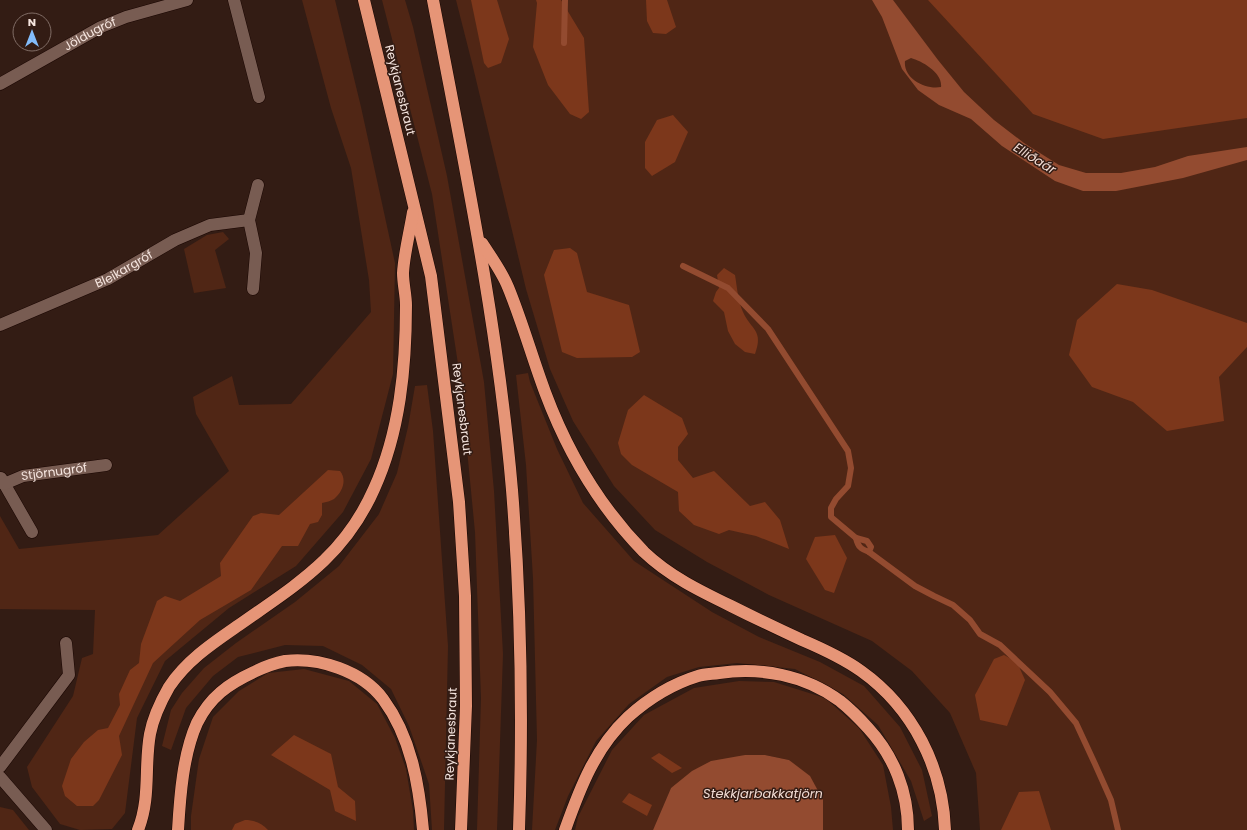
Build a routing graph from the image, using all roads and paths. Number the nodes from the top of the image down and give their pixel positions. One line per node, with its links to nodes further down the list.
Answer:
1 (187, 0): 5 (street, Jöldugróf)
2 (234, 0): 6 (street)
3 (364, 0): 8 (highway, Reykjanesbraut)
4 (433, 0): 10 (highway)
5 (0, 84)
6 (259, 97)
7 (258, 185): 9 (street)
8 (414, 205): 21 (highway); 24 (highway, Reykjanesbraut)
9 (249, 220): 11 (street); 12 (street, Bleikargróf)
10 (478, 238): 25 (highway); 27 (highway)
11 (253, 289)
12 (0, 324)
13 (106, 465): 14 (street, Stjörnugróf)
14 (2, 481): 15 (street, Stjörnugróf)
15 (32, 532)
16 (66, 643): 17 (street)
17 (0, 767)
18 (0, 777): 20 (street)
19 (907, 827): 26 (highway)
20 (46, 830)
21 (138, 830)
22 (178, 830): 23 (highway)
23 (423, 830)
24 (461, 830)
25 (519, 830)
26 (565, 830)
27 (945, 830)

